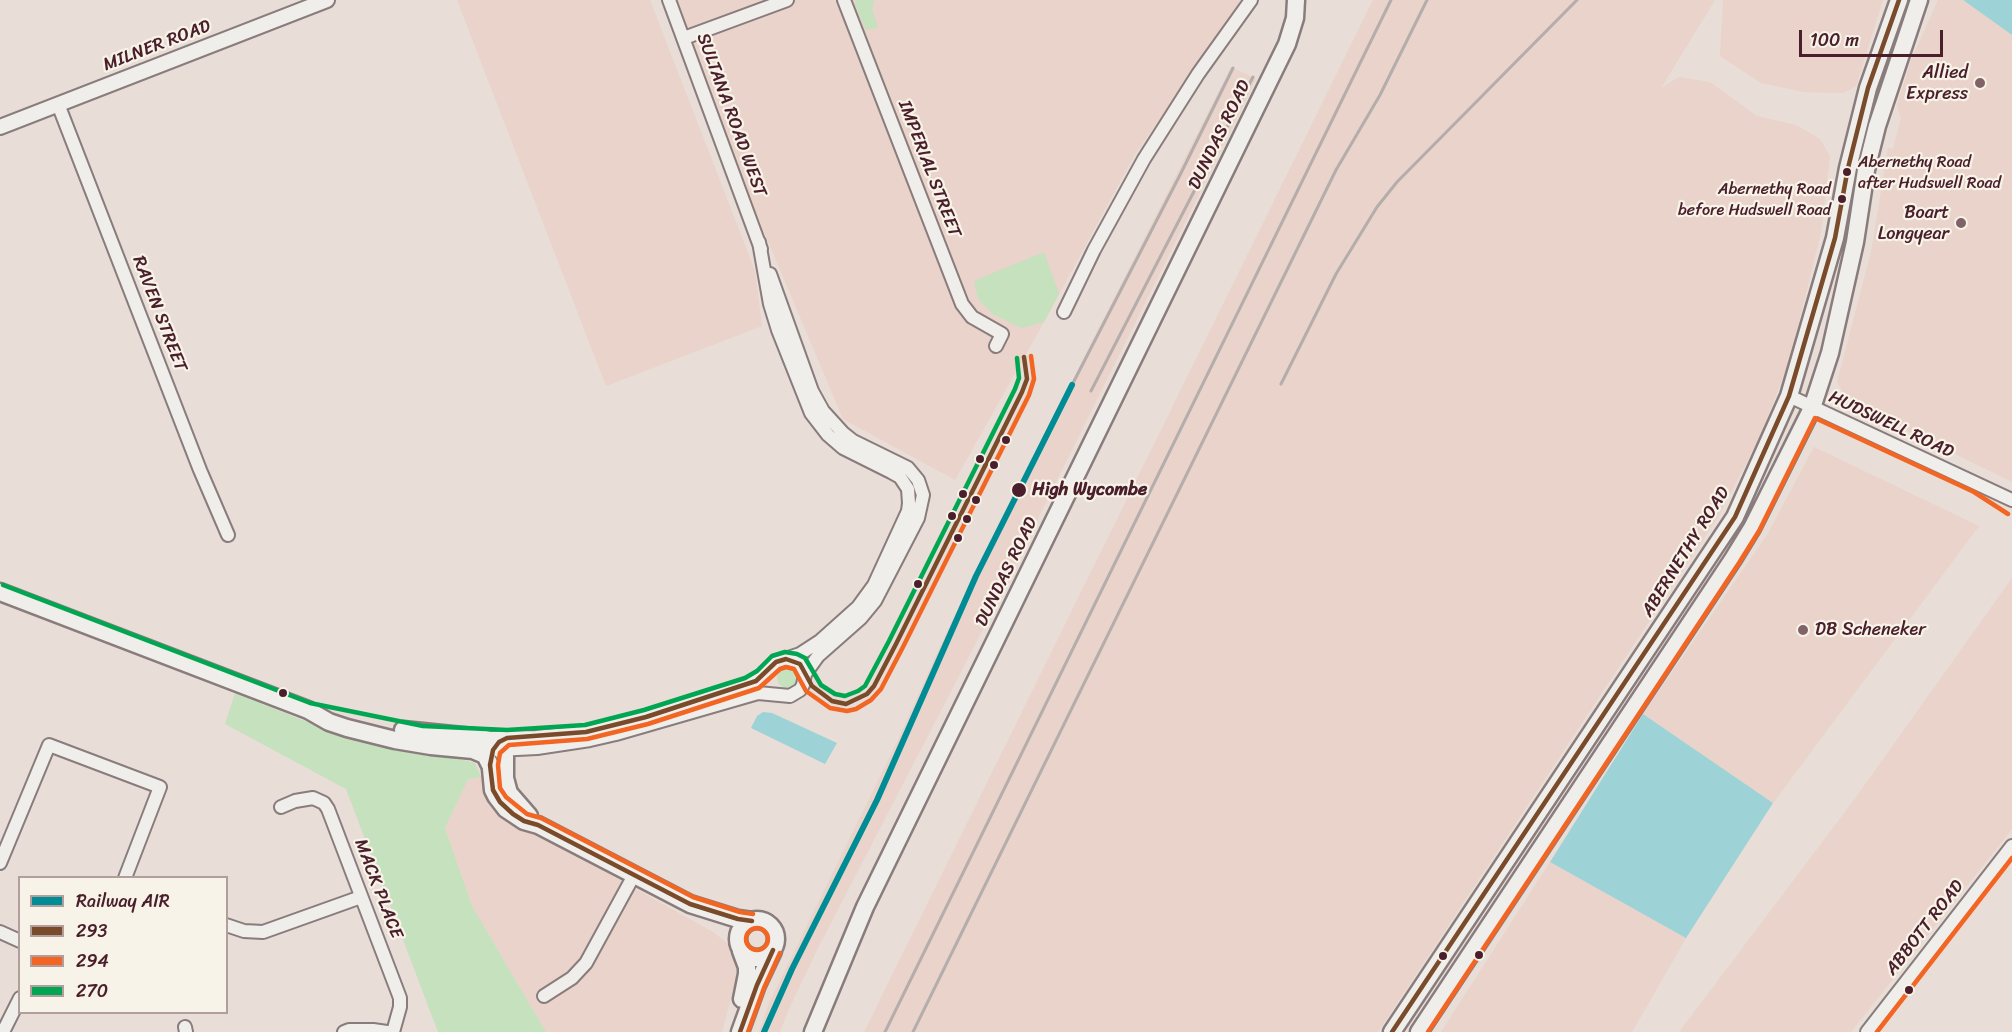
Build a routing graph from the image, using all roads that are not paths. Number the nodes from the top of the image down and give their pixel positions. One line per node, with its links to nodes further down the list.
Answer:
1 (327, 0): 10 (street, MILNER ROAD)
2 (669, 0): 9 (street, SULTANA ROAD WEST)
3 (787, 0): 9 (street)
4 (844, 0): 14 (street, IMPERIAL STREET)
5 (1251, 0): 13 (street)
6 (1296, 0): 49 (main road, DUNDAS ROAD)
7 (1899, 0): 15 (main road, ABERNETHY ROAD)
8 (1919, 0): 16 (main road)
9 (684, 38): 12 (street, SULTANA ROAD WEST)
10 (58, 104): 11 (street, MILNER ROAD); 20 (street, RAVEN STREET)
11 (0, 127)
12 (759, 242): 22 (street); 24 (street)
13 (1064, 312)
14 (996, 346)
15 (1789, 396): 16 (street, HUDSWELL ROAD); 50 (main road, ABERNETHY ROAD)
16 (1812, 408): 17 (street, HUDSWELL ROAD); 51 (main road)
17 (1978, 485): 18 (street, HUDSWELL ROAD); 19 (street, HUDSWELL ROAD)
18 (2012, 500)
19 (2012, 508)
20 (228, 535)
21 (0, 592): 26 (main road)
22 (786, 659): 23 (street); 24 (street)
23 (770, 669): 25 (street); 26 (street)
24 (805, 674): 25 (street)
25 (780, 695): 26 (street)
26 (496, 752): 30 (main road)
27 (281, 807): 32 (street, MACK PLACE)
28 (2012, 846): 52 (street, ABBOTT ROAD)
29 (0, 863): 31 (street)
30 (634, 875): 33 (main road); 40 (street)
31 (126, 876)
32 (361, 897): 35 (street); 46 (street, MACK PLACE)
33 (690, 904): 34 (main road); 38 (main road)
34 (752, 921): 38 (main road); 39 (main road)
35 (228, 926)
36 (0, 932): 37 (street)
37 (18, 940)
38 (740, 948): 39 (main road); 41 (main road)
39 (774, 950): 41 (main road)
40 (544, 996)
41 (747, 998): 47 (main road); 48 (main road)
42 (18, 1002): 43 (street)
43 (3, 1032)
44 (344, 1032): 45 (street)
45 (387, 1032)
46 (393, 1032)
47 (730, 1032)
48 (740, 1032)
49 (813, 1032)
50 (1392, 1032)
51 (1419, 1032)
52 (1867, 1032)

